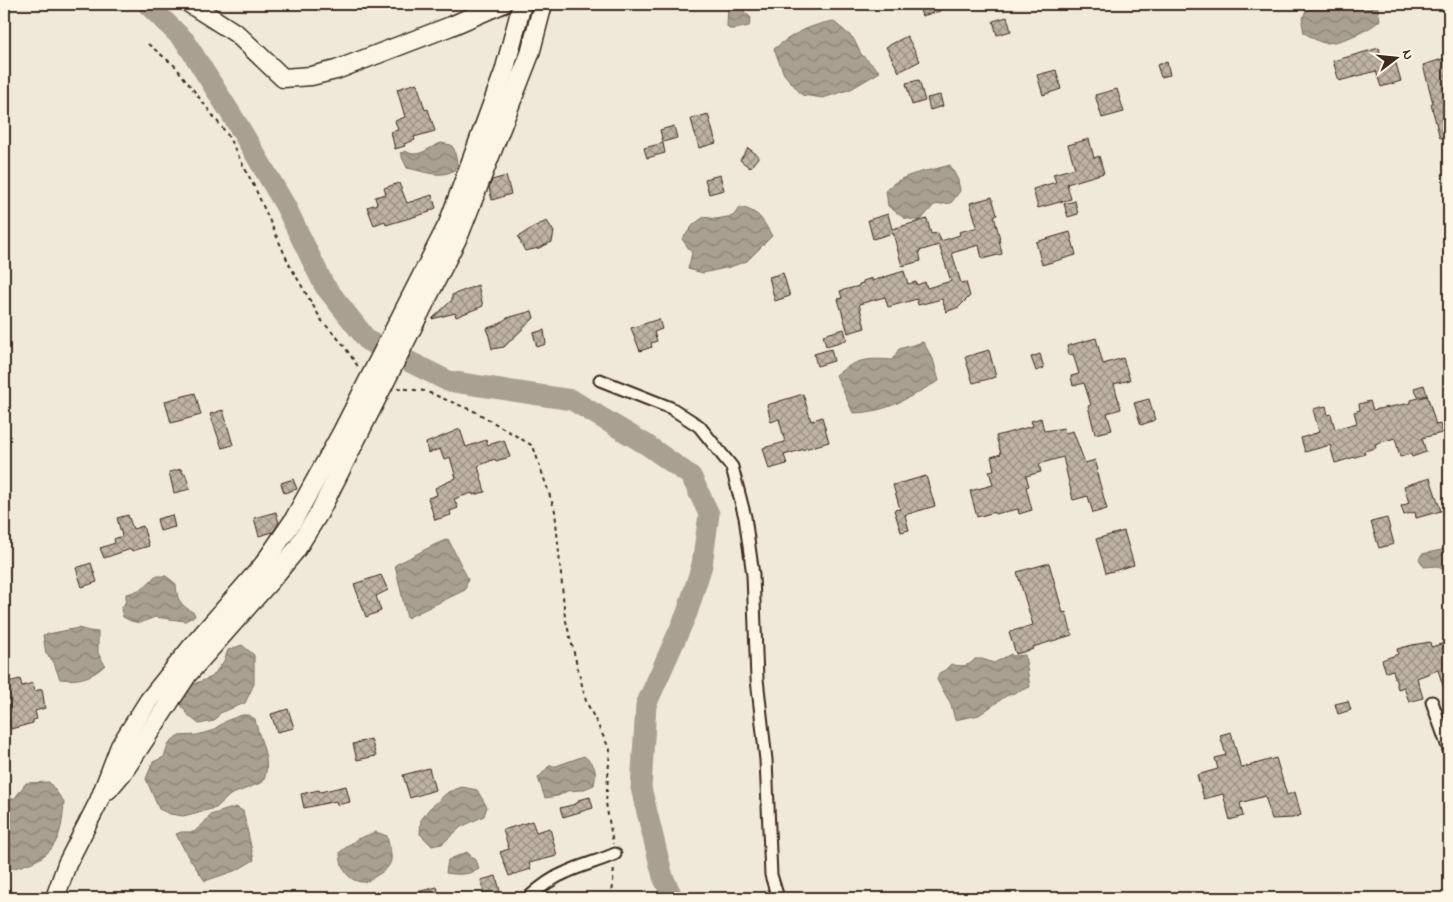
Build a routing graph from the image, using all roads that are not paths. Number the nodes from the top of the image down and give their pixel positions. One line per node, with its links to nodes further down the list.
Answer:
1 (190, 4): 2 (main road)
2 (502, 4)
3 (522, 4): 5 (main road)
4 (543, 4): 5 (main road)
5 (417, 302): 10 (main road)
6 (600, 380): 12 (street)
7 (1432, 702): 8 (street)
8 (1449, 750)
9 (614, 854): 11 (street)
10 (55, 898)
11 (528, 898)
12 (778, 898)

